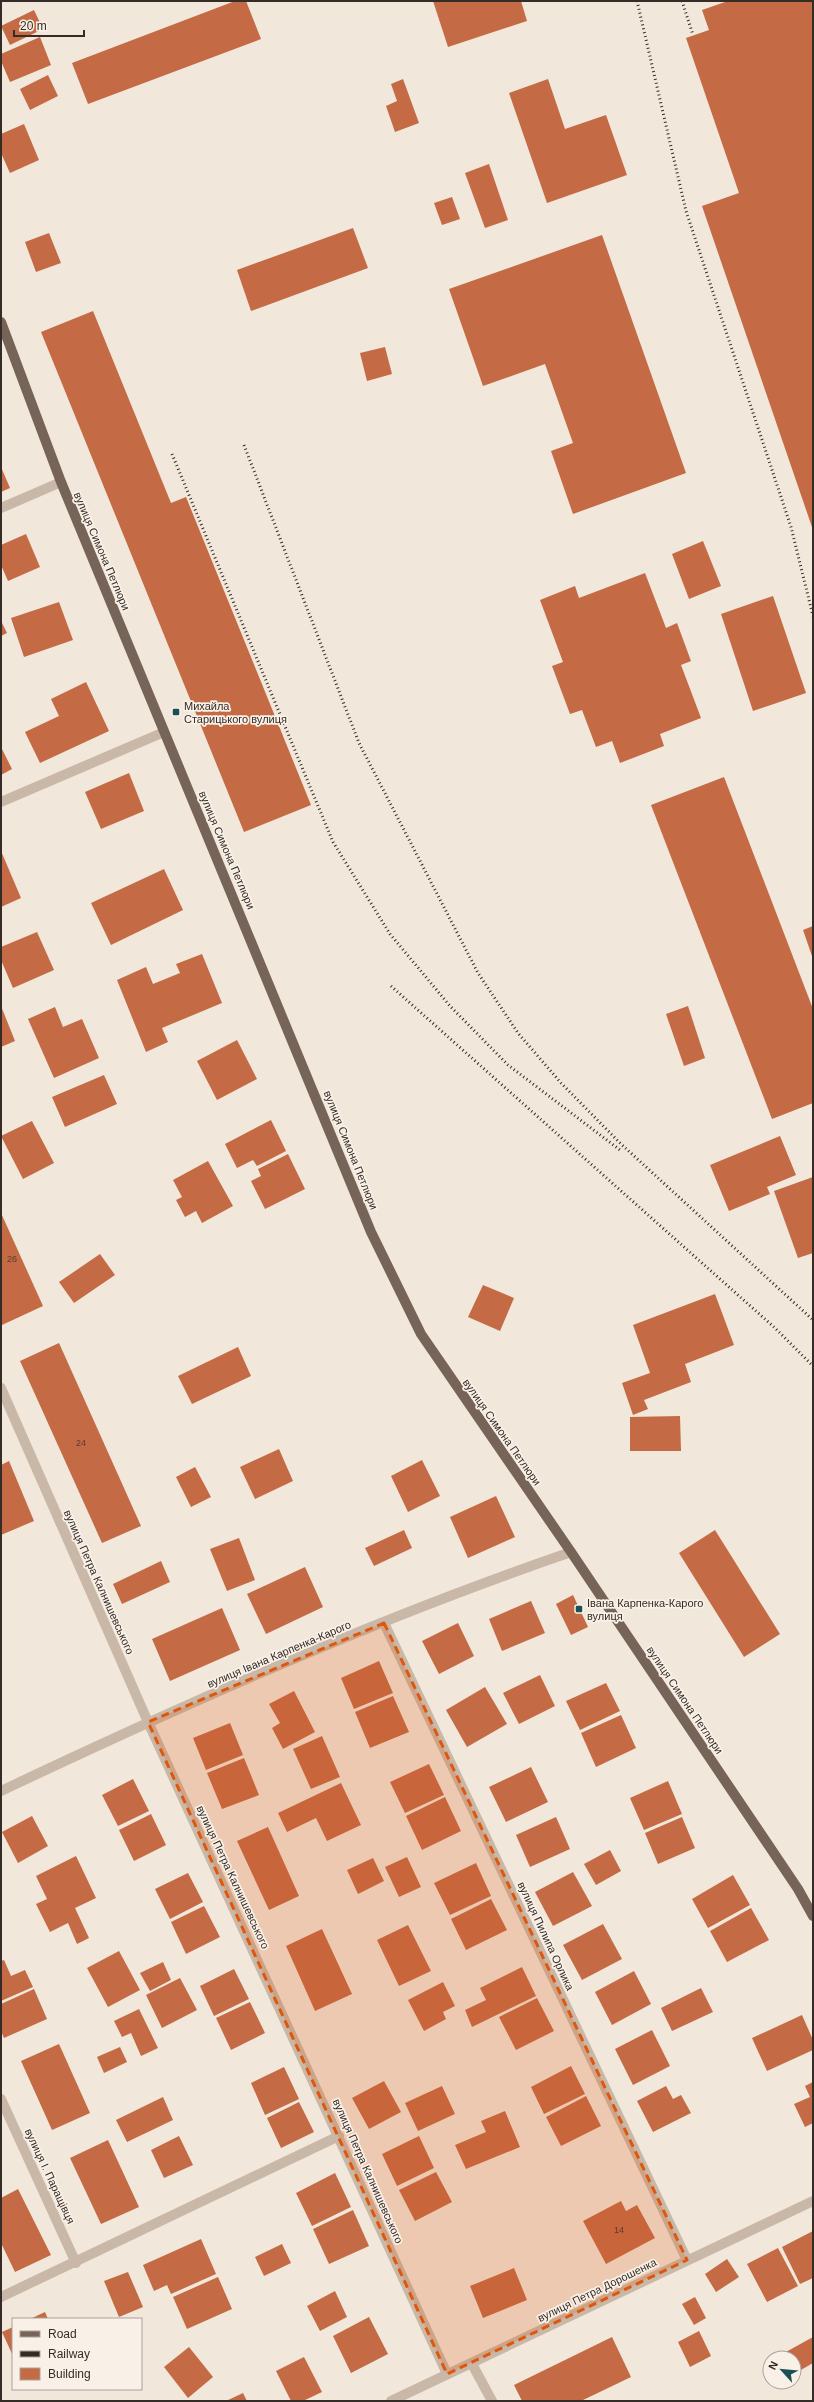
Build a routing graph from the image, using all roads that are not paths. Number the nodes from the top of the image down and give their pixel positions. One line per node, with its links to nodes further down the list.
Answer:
1 (1, 322): 2 (main road, вулиця Симона Петлюри)
2 (61, 482): 3 (street); 4 (main road, вулиця Симона Петлюри)
3 (1, 508)
4 (164, 732): 5 (street); 7 (main road, вулиця Симона Петлюри)
5 (1, 802)
6 (1, 1388): 9 (street, вулиця Петра Калнишевського)
7 (571, 1552): 8 (street, вулиця Івана Карпенка-Карого); 11 (main road, вулиця Симона Петлюри)
8 (384, 1623): 9 (street, вулиця Івана Карпенка-Карого); 15 (street, вулиця Пилипа Орлика)
9 (148, 1722): 10 (street, вулиця Івана Карпенка-Карого); 13 (street, вулиця Петра Калнишевського)
10 (1, 1791)
11 (813, 1916)
12 (1, 2099): 16 (street, вулиця І. Паращівця)
13 (339, 2136): 16 (street); 19 (street, вулиця Петра Калнишевського)
14 (813, 2201): 15 (street, вулиця Петра Дорошенка)
15 (687, 2260): 18 (street, вулиця Петра Дорошенка)
16 (76, 2263): 17 (street)
17 (1, 2297)
18 (472, 2364): 19 (street, вулиця Петра Дорошенка); 21 (street)
19 (447, 2374): 20 (street, вулиця Петра Дорошенка)
20 (391, 2401)
21 (492, 2401)

